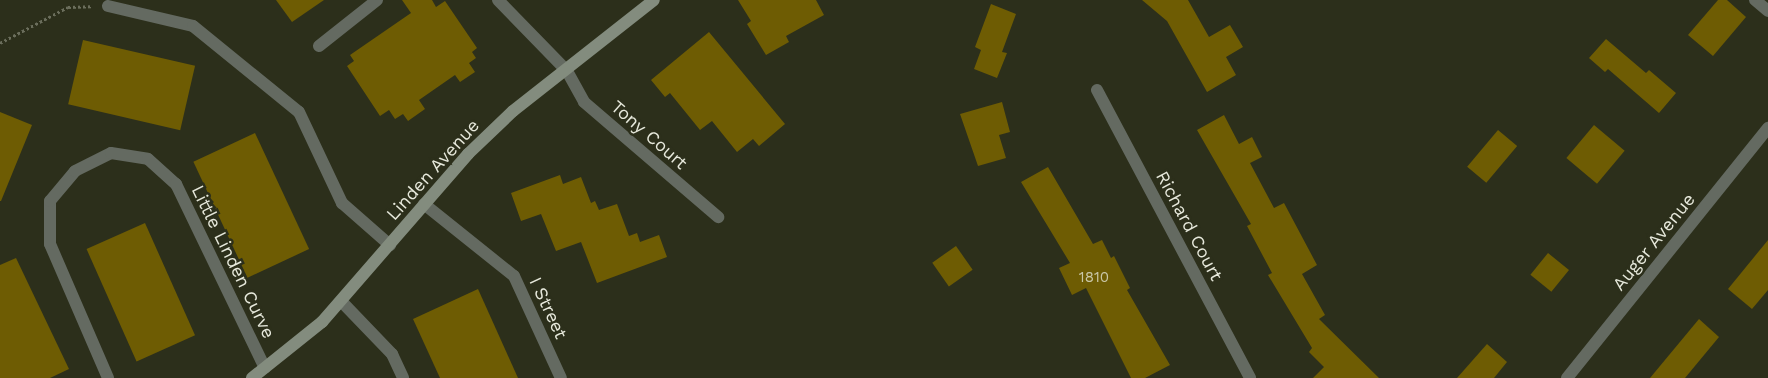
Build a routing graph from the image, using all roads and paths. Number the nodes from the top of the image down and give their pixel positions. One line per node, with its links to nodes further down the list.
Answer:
1 (378, 0): 8 (street)
2 (498, 0): 9 (street, Tony Court)
3 (654, 0): 9 (street, Linden Avenue)
4 (1755, 0): 6 (street)
5 (108, 6): 7 (path); 14 (street)
6 (1768, 12)
7 (0, 43)
8 (319, 46)
9 (567, 71): 12 (street, Linden Avenue); 13 (street, Tony Court)
10 (1097, 90): 21 (street, Richard Court)
11 (1768, 128): 22 (street, Auger Avenue)
12 (424, 204): 14 (street, Linden Avenue); 20 (street, I Street)
13 (718, 217)
14 (390, 245): 15 (street, Linden Avenue)
15 (341, 301): 16 (street, Linden Avenue); 19 (street)
16 (265, 368): 17 (street, Little Linden Curve); 18 (street, Linden Avenue)
17 (108, 378)
18 (252, 378)
19 (404, 378)
20 (561, 378)
21 (1250, 378)
22 (1567, 378)

